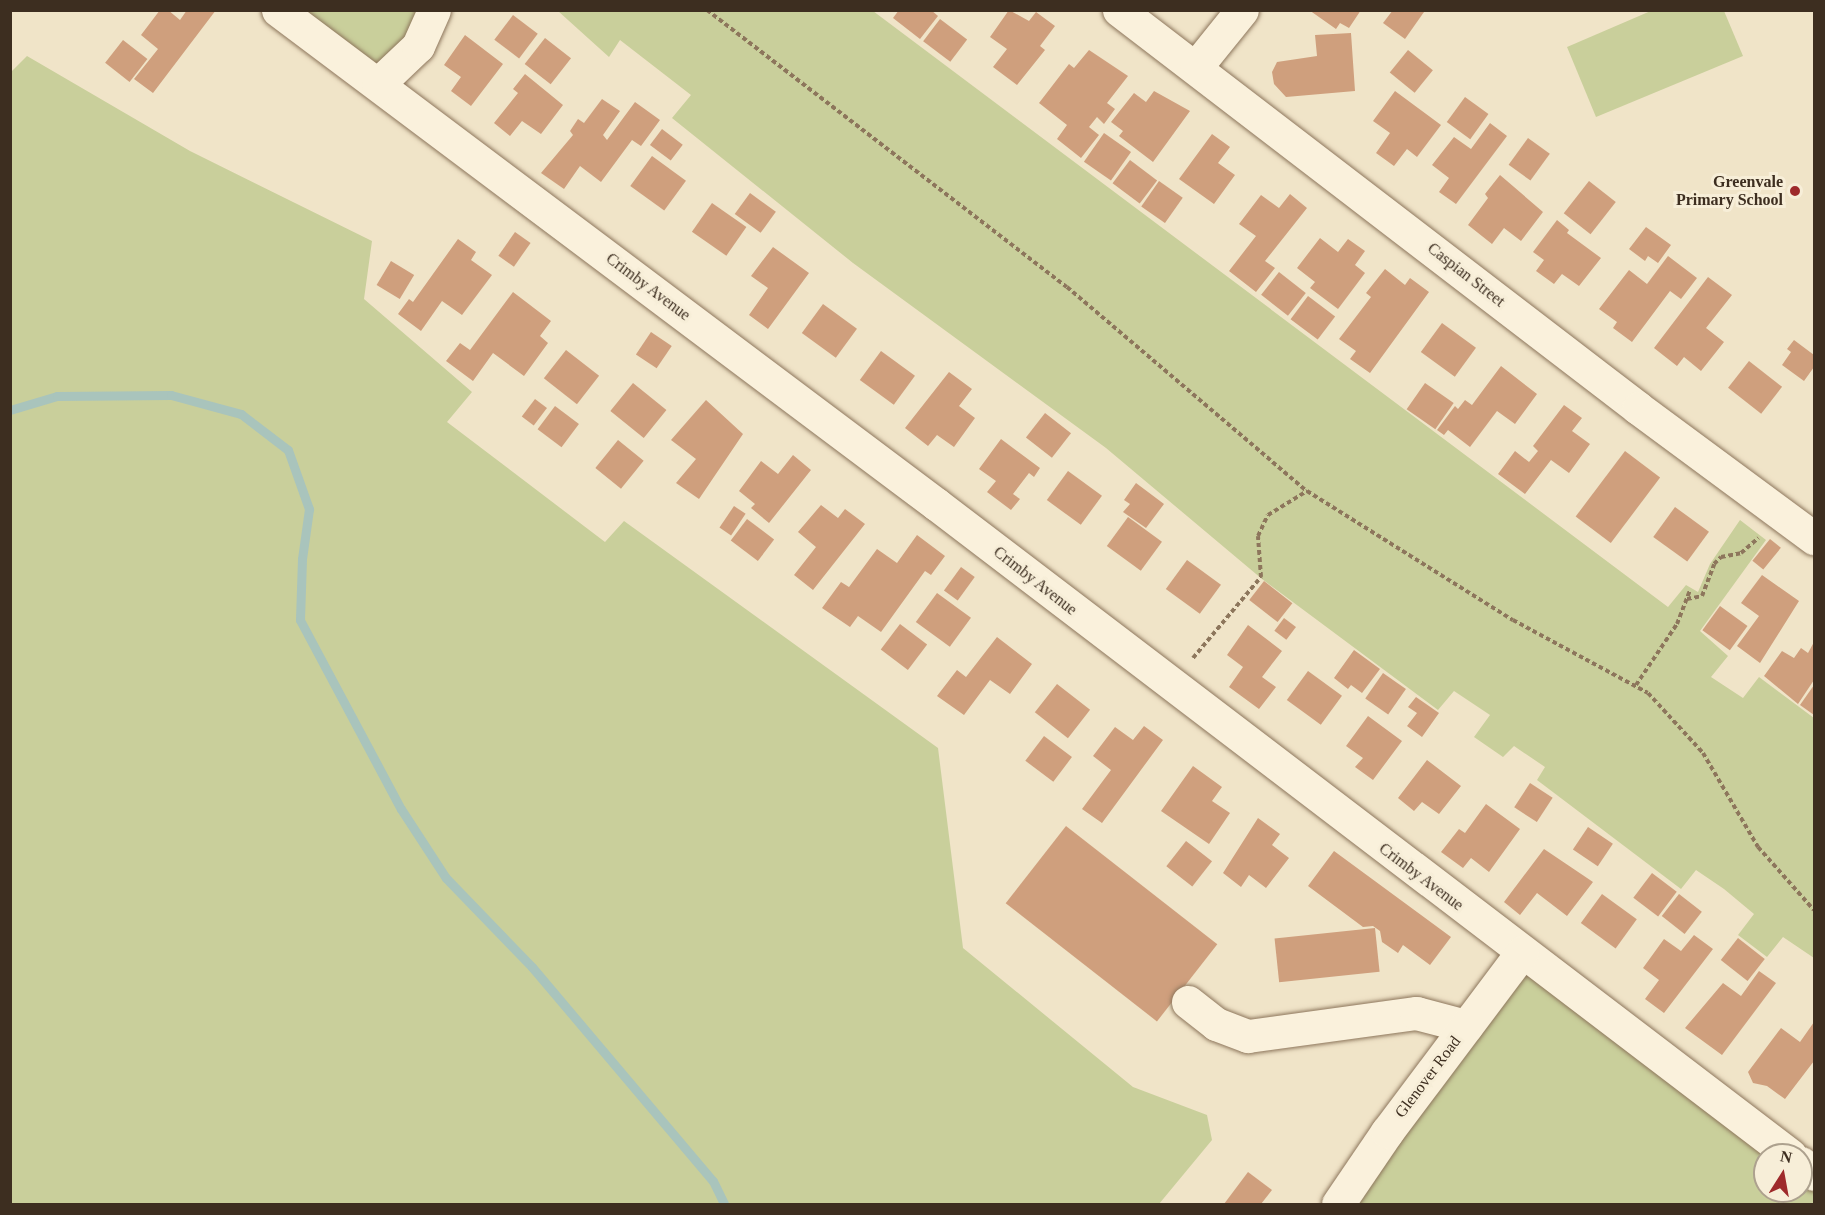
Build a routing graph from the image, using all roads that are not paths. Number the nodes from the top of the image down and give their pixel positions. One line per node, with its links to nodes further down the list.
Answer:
1 (278, 10): 6 (street, Crimby Avenue)
2 (434, 10): 6 (street)
3 (1119, 10): 5 (street, Caspian Street)
4 (1242, 10): 5 (street)
5 (1196, 67): 7 (street, Caspian Street)
6 (378, 84): 8 (street, Crimby Avenue)
7 (1815, 538)
8 (1522, 952): 10 (street, Glenover Road); 11 (street, Crimby Avenue)
9 (1188, 1002): 10 (street)
10 (1466, 1026): 12 (street, Glenover Road)
11 (1774, 1143)
12 (1338, 1204)

